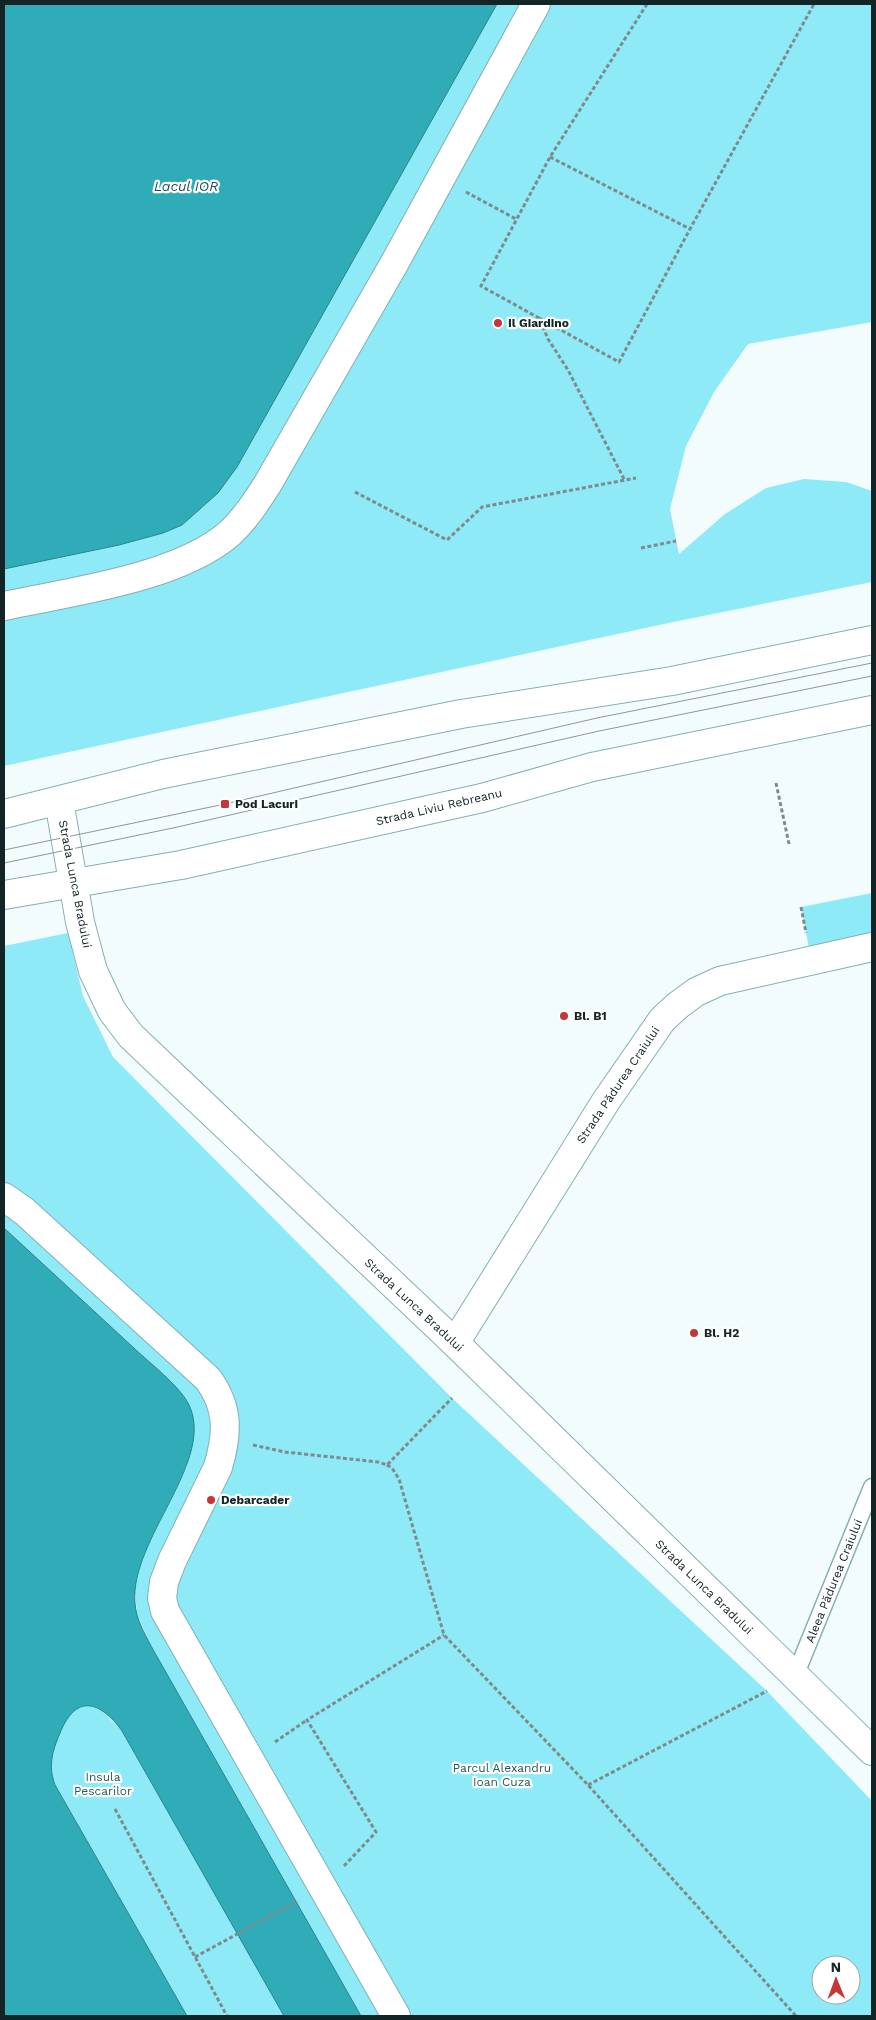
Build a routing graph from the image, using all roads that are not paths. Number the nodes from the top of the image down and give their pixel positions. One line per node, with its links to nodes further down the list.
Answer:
1 (536, 4): 2 (street)
2 (4, 606)
3 (872, 640): 5 (street)
4 (872, 710): 7 (street, Strada Liviu Rebreanu)
5 (58, 801): 6 (street); 7 (street, Strada Lunca Bradului)
6 (4, 814)
7 (74, 884): 8 (street, Strada Liviu Rebreanu); 11 (street, Strada Lunca Bradului)
8 (4, 895)
9 (872, 947): 11 (street, Strada Pădurea Craiului)
10 (4, 1197): 15 (street)
11 (455, 1343): 13 (street, Strada Lunca Bradului)
12 (872, 1487): 13 (lane, Aleea Pădurea Craiului)
13 (795, 1676): 14 (street, Strada Lunca Bradului)
14 (872, 1751)
15 (396, 2016)

